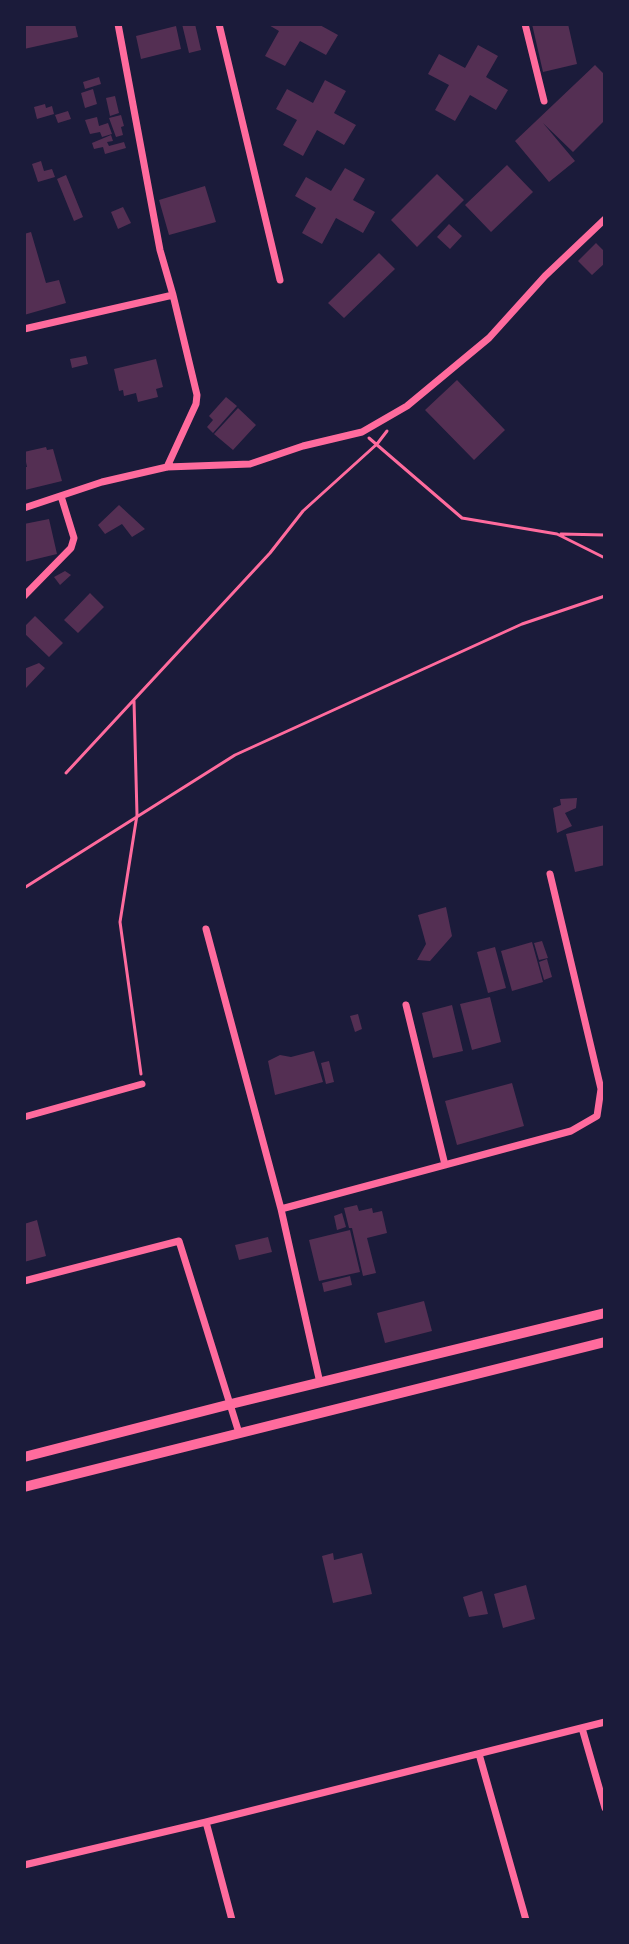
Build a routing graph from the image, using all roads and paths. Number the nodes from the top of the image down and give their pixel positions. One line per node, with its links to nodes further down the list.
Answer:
1 (118, 24): 7 (street)
2 (219, 24): 6 (street)
3 (525, 24): 4 (street)
4 (544, 101)
5 (605, 219): 10 (street)
6 (280, 280)
7 (173, 295): 8 (street); 12 (street)
8 (24, 329)
9 (392, 425): 11 (path)
10 (362, 432): 11 (path); 12 (street)
11 (377, 444): 15 (path); 20 (path)
12 (167, 467): 13 (street)
13 (61, 496): 14 (street); 18 (street)
14 (24, 508)
15 (557, 534): 16 (path); 17 (path)
16 (605, 535)
17 (605, 558)
18 (24, 596)
19 (605, 596): 22 (path)
20 (134, 701): 21 (path); 22 (path)
21 (66, 773)
22 (137, 815): 24 (path); 27 (path)
23 (550, 874): 29 (street)
24 (24, 888)
25 (206, 929): 30 (street)
26 (406, 1005): 29 (street)
27 (142, 1084): 28 (street)
28 (24, 1117)
29 (445, 1165): 30 (street)
30 (281, 1209): 34 (street)
31 (24, 1281): 35 (street)
32 (605, 1313): 34 (main road)
33 (605, 1342): 36 (main road)
34 (320, 1383): 35 (main road)
35 (231, 1404): 36 (street); 37 (main road)
36 (239, 1433): 38 (main road)
37 (24, 1457)
38 (24, 1487)
39 (605, 1722): 40 (street)
40 (582, 1728): 41 (street); 42 (street)
41 (479, 1754): 43 (street); 46 (street)
42 (605, 1808)
43 (206, 1822): 44 (street); 45 (street)
44 (24, 1865)
45 (232, 1920)
46 (526, 1920)

